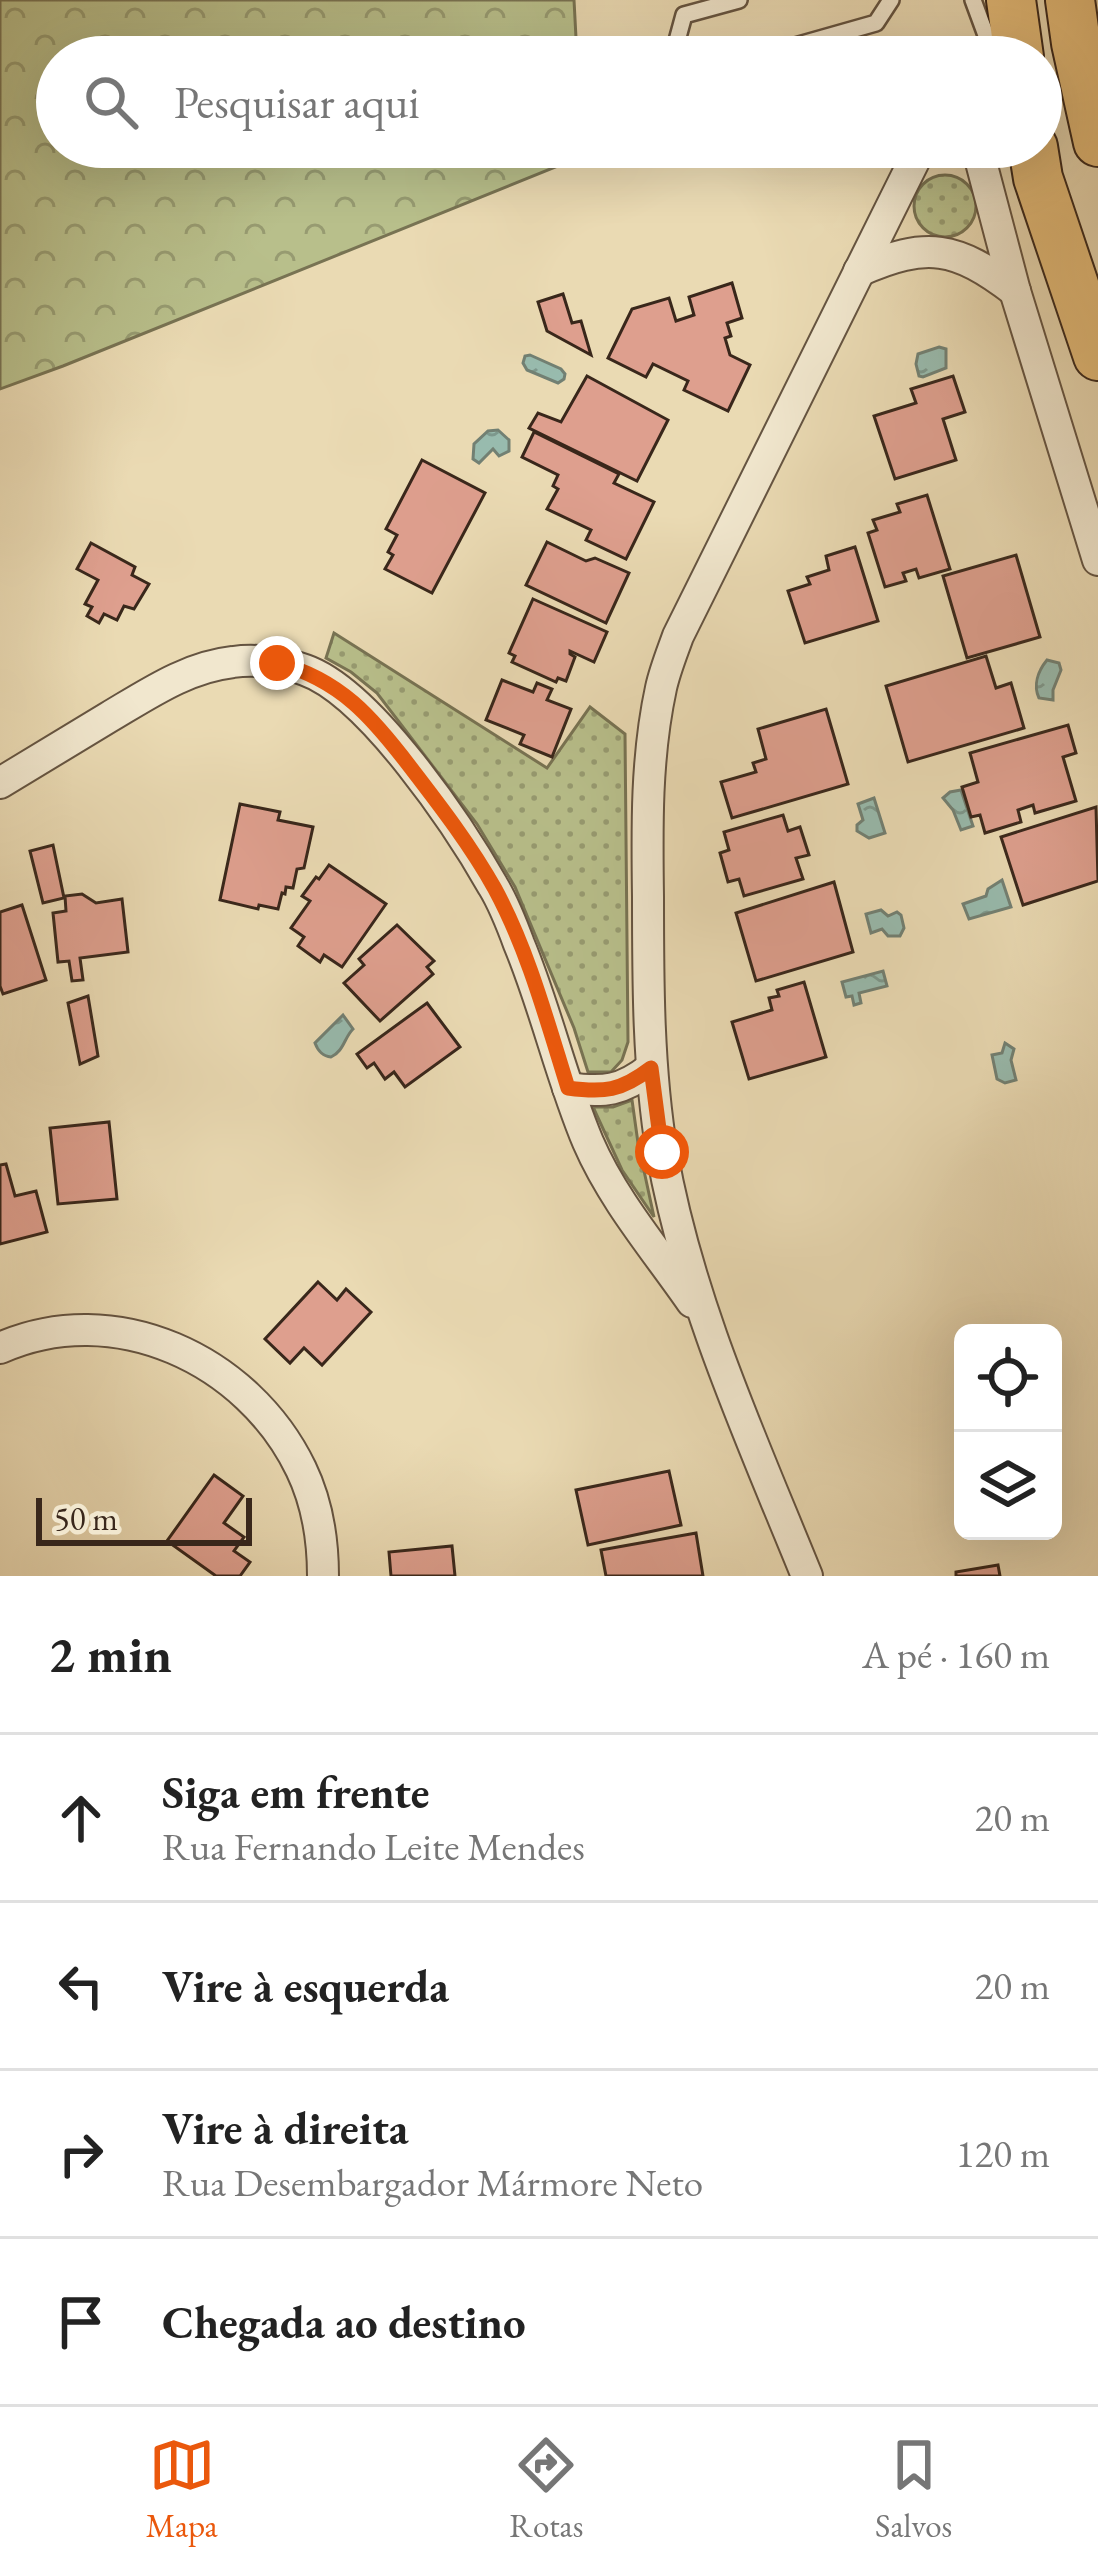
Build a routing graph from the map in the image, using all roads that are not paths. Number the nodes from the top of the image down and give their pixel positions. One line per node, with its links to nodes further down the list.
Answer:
1 (739, 0): 6 (lane)
2 (891, 0): 7 (lane)
3 (973, 0): 8 (lane)
4 (1011, 0): 9 (main road)
5 (1070, 0): 10 (main road)
6 (679, 36)
7 (830, 36)
8 (986, 36)
9 (1016, 36)
10 (1098, 142)
11 (910, 168): 14 (street)
12 (983, 168): 15 (street)
13 (1037, 168): 16 (main road)
14 (859, 271): 15 (street); 19 (street)
15 (1015, 291): 17 (street)
16 (1098, 356)
17 (1098, 560)
18 (0, 782): 20 (street)
19 (651, 1068): 20 (street); 21 (street)
20 (568, 1088): 21 (street)
21 (704, 1321): 24 (street)
22 (0, 1348): 23 (street)
23 (323, 1576)
24 (807, 1576)

